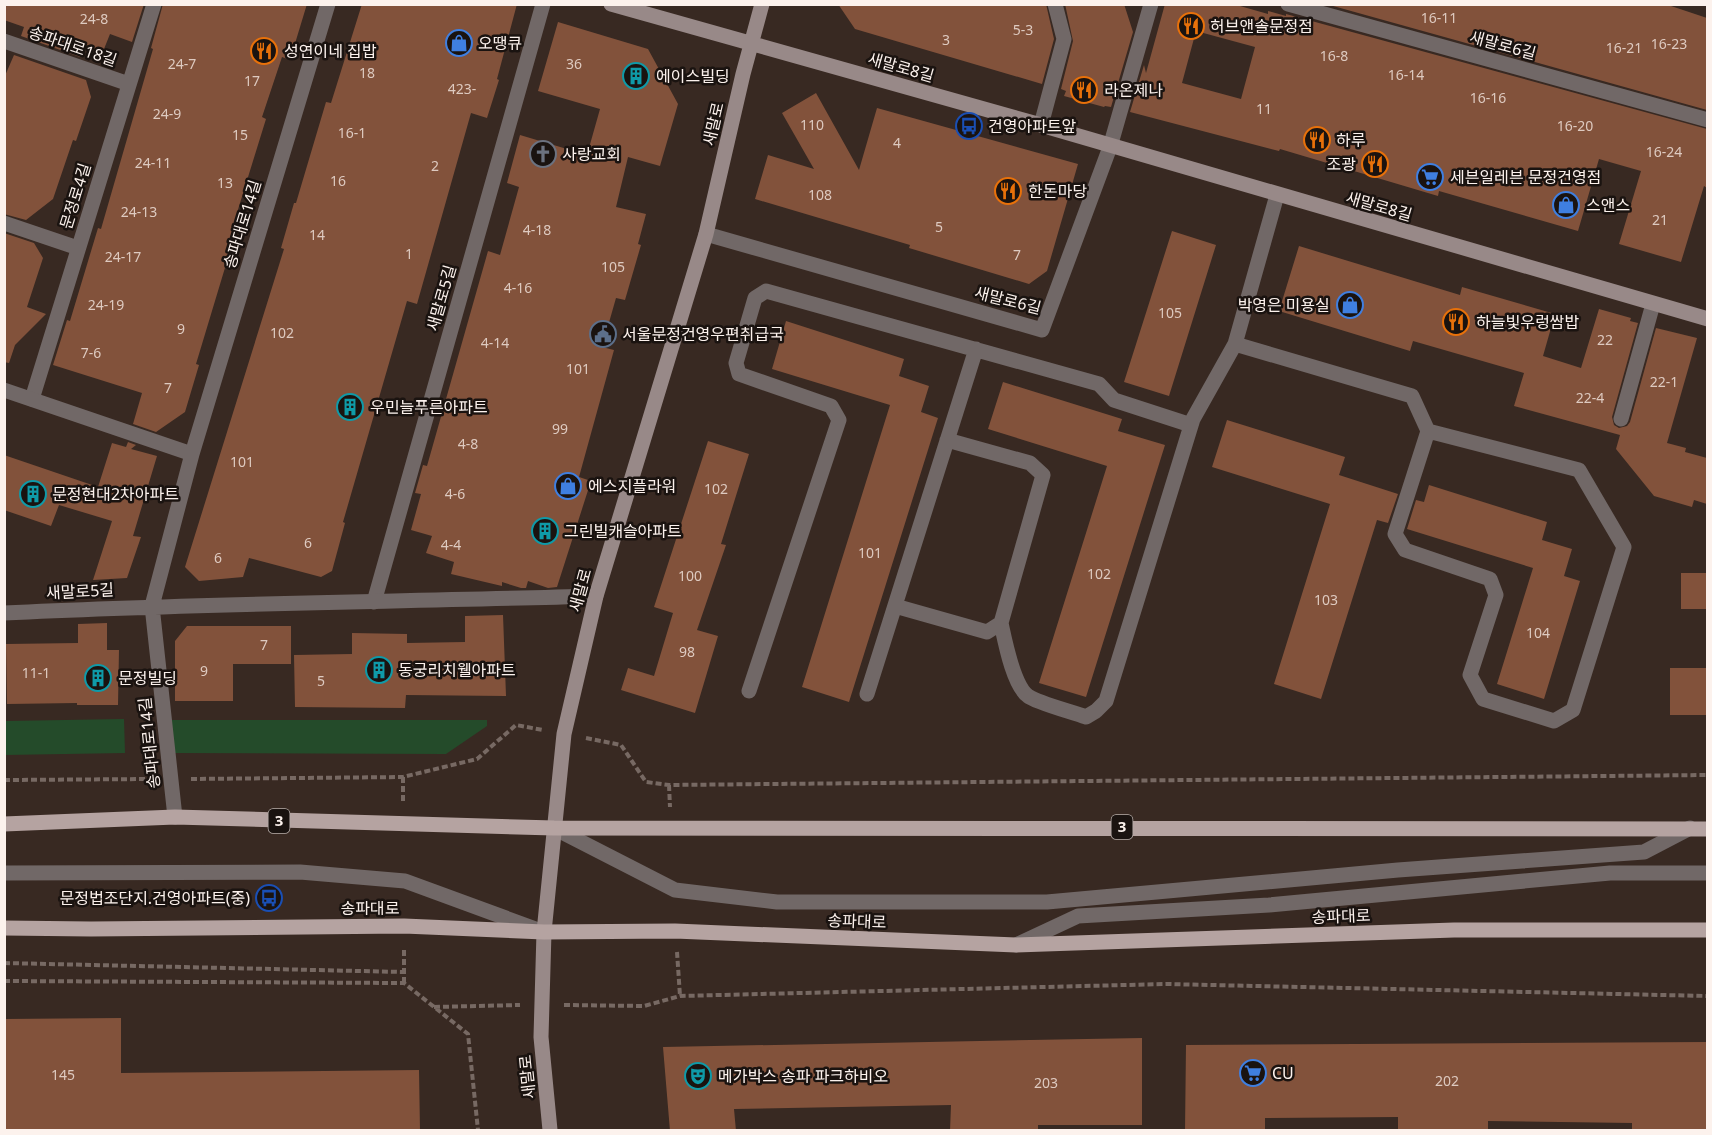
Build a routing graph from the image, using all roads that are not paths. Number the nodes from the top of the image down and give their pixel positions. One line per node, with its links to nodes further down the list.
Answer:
1 (154, 4): 11 (street, 문정로4길)
2 (328, 4): 29 (street, 송파대로14길)
3 (543, 4): 31 (street, 새말로5길)
4 (611, 4): 10 (street)
5 (762, 4): 10 (street, 새말로)
6 (1055, 4): 13 (street)
7 (1151, 4): 14 (street, 새말로6길)
8 (1288, 4): 12 (street, 새말로6길)
9 (4, 41): 11 (street, 송파대로18길)
10 (751, 43): 13 (street, 새말로8길); 17 (street, 새말로)
11 (129, 84): 18 (street, 문정로4길)
12 (1707, 120)
13 (1041, 125): 14 (street, 새말로8길)
14 (1110, 147): 15 (street, 새말로8길); 17 (street, 새말로6길)
15 (1276, 195): 19 (street, 새말로8길); 21 (street)
16 (4, 223): 18 (street)
17 (706, 234): 30 (street, 새말로)
18 (78, 248): 24 (street, 문정로4길)
19 (1653, 304): 20 (street, 새말로8길); 25 (street)
20 (1707, 319)
21 (1235, 344): 26 (street); 27 (street)
22 (976, 349): 26 (street); 28 (street); 36 (street)
23 (4, 390): 24 (street)
24 (32, 399): 29 (street)
25 (1621, 419)
26 (1191, 425): 35 (street)
27 (1428, 431): 27 (street)
28 (947, 440): 33 (street); 35 (street)
29 (192, 454): 32 (street, 송파대로14길)
30 (596, 596): 31 (street, 새말로5길); 40 (street, 새말로)
31 (374, 602): 32 (street, 새말로5길)
32 (152, 606): 34 (street, 새말로5길); 38 (street, 송파대로14길)
33 (895, 606): 35 (street); 37 (street)
34 (4, 613)
35 (1001, 623)
36 (750, 691)
37 (867, 694)
38 (175, 817): 39 (main road, 3); 40 (main road, 3)
39 (4, 824)
40 (554, 828): 41 (main road, 3); 41 (street); 47 (street, 새말로)
41 (1690, 828): 42 (main road, 3)
42 (1707, 829)
43 (4, 873): 47 (street)
44 (1707, 873): 48 (street)
45 (4, 928): 47 (main road, 송파대로)
46 (1707, 930): 48 (main road, 송파대로)
47 (544, 932): 48 (main road, 송파대로); 49 (street, 새말로)
48 (1016, 945)
49 (550, 1131)

